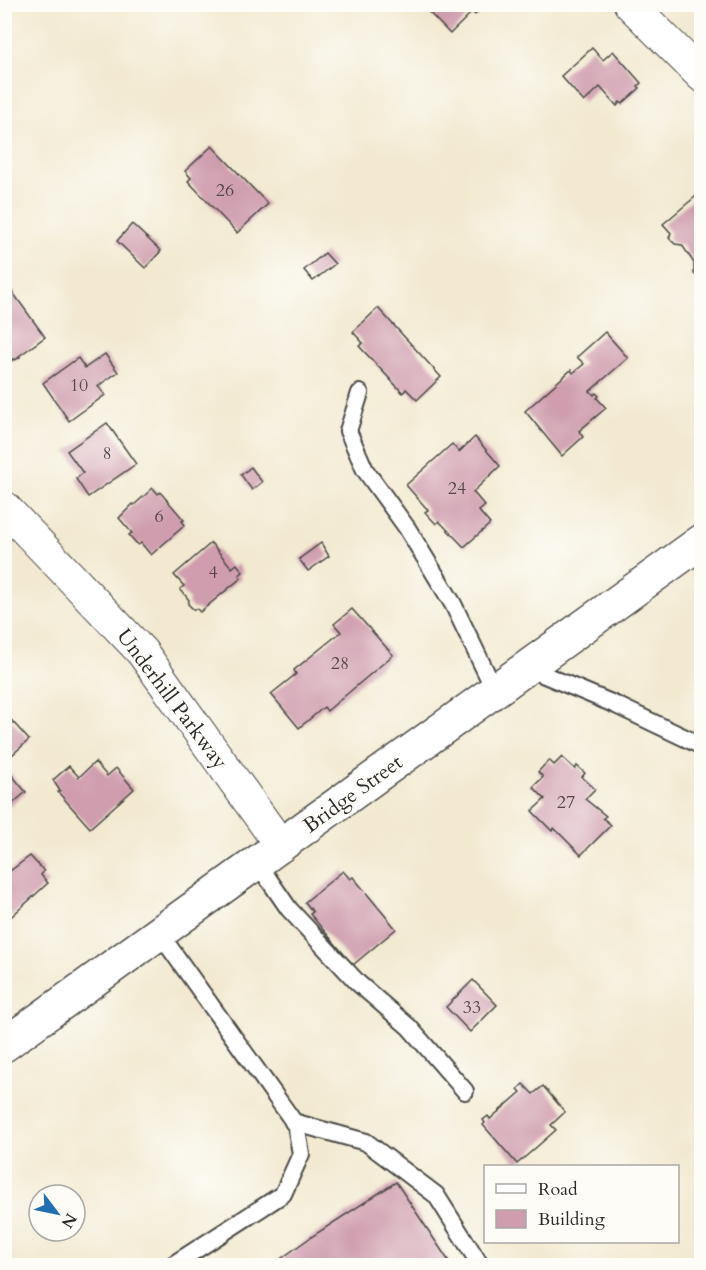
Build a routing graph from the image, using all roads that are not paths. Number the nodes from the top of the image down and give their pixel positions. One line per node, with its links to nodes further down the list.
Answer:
1 (630, 4): 2 (street)
2 (702, 76)
3 (360, 393): 7 (lane)
4 (4, 507): 9 (street, Underhill Parkway)
5 (702, 542): 6 (main road, Bridge Street)
6 (528, 668): 7 (main road, Bridge Street); 8 (lane)
7 (495, 691): 9 (main road, Bridge Street)
8 (702, 746)
9 (269, 855): 10 (main road, Bridge Street); 12 (lane)
10 (160, 934): 11 (main road, Bridge Street); 13 (lane)
11 (4, 1045)
12 (465, 1091)
13 (293, 1122): 14 (lane); 15 (lane)
14 (171, 1266)
15 (481, 1266)

